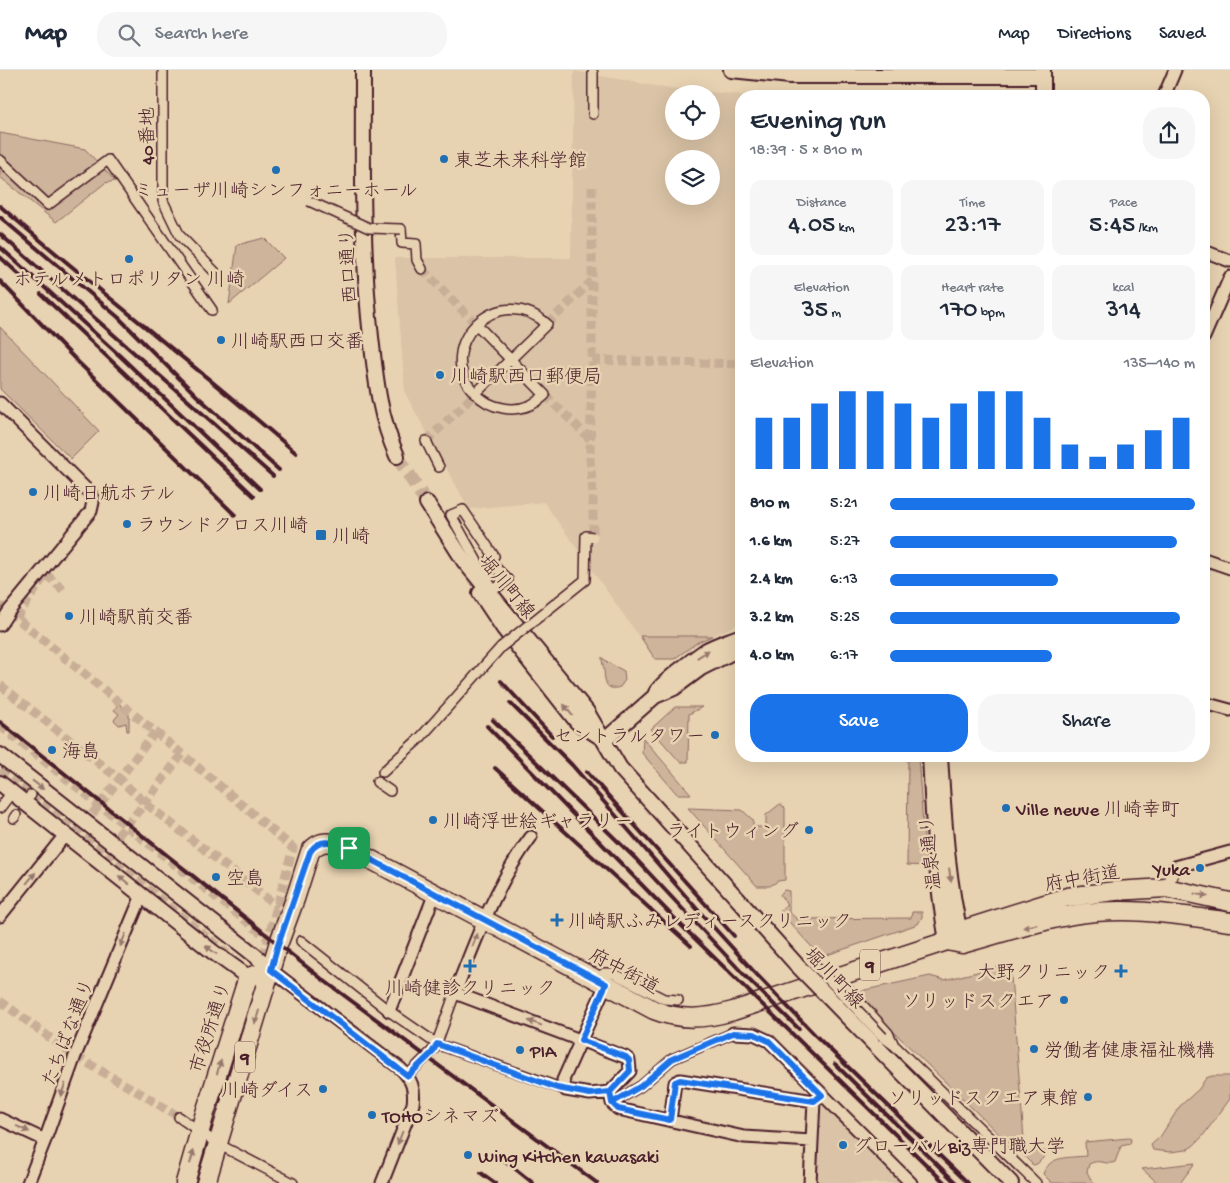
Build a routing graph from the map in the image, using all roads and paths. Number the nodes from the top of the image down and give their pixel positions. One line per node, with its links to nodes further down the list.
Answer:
1 (162, 70): 16 (street, 40番地)
2 (363, 70): 25 (street, 西口通り)
3 (731, 70): 6 (street)
4 (1175, 70): 9 (street)
5 (593, 73): 10 (street)
6 (845, 73): 7 (street)
7 (1043, 73): 8 (street)
8 (1043, 90)
9 (1167, 90)
10 (593, 114)
11 (0, 160): 18 (street)
12 (309, 201): 15 (street, bridge)
13 (1210, 254): 14 (street)
14 (1230, 262)
15 (422, 269)
16 (215, 272)
17 (1230, 277): 19 (street)
18 (212, 310)
19 (1210, 323)
20 (476, 324): 21 (street); 21 (street); 22 (street)
21 (511, 359): 22 (street); 22 (street)
22 (475, 394)
23 (0, 403): 32 (street)
24 (426, 441): 26 (street)
25 (397, 456)
26 (439, 467)
27 (427, 503): 38 (street, 堀川町線)
28 (593, 537): 42 (street, bridge)
29 (1210, 561): 30 (street)
30 (1230, 568)
31 (493, 590): 31 (street)
32 (0, 625)
33 (735, 638): 35 (street, one-way to 33)
34 (735, 651): 35 (street)
35 (655, 696): 38 (street)
36 (1210, 705): 37 (street)
37 (1230, 710)
38 (605, 740): 69 (street, 堀川町線, bridge)
39 (0, 755): 60 (street, one-way to 60)
40 (930, 762): 58 (street, 温泉通り)
41 (940, 762): 58 (street, 温泉通り, one-way to 58)
42 (383, 772)
43 (377, 782): 45 (street)
44 (0, 783): 46 (street)
45 (390, 791)
46 (12, 792): 47 (street); 48 (street)
47 (0, 808)
48 (65, 835): 53 (street, one-way to 48); 55 (street, one-way to 48)
49 (531, 837): 56 (street)
50 (1230, 852): 51 (street)
51 (1166, 888): 54 (main road, 府中街道 / 9, one-way to 54); 58 (main road, 府中街道 / 9)
52 (434, 893): 56 (main road, 府中街道 / 9); 60 (main road, 府中街道 / 9); 66 (street)
53 (142, 895): 61 (street, one-way to 53); 80 (street, たちばな通り, one-way to 80)
54 (1230, 902)
55 (0, 916)
56 (484, 920): 62 (main road, 府中街道 / 9); 64 (street, one-way to 56)
57 (1230, 922): 58 (main road, 府中街道 / 9, one-way to 58)
58 (956, 939): 62 (main road, 府中街道 / 9)
59 (301, 941): 66 (street)
60 (271, 970): 61 (main road, 市役所通り); 72 (street); 82 (main road, 9, one-way to 82)
61 (248, 977): 79 (main road, 市役所通り / 9, one-way to 61)
62 (605, 978): 65 (street); 68 (street)
63 (847, 988): 71 (street)
64 (455, 993): 68 (street, one-way to 64); 70 (street)
65 (678, 1000)
66 (389, 1012): 70 (street)
67 (733, 1033): 74 (street); 75 (street)
68 (581, 1040): 73 (street); 74 (street)
69 (877, 1040): 71 (street); 90 (street, 堀川町線)
70 (437, 1044): 72 (street); 73 (street)
71 (895, 1046): 91 (street)
72 (408, 1076): 87 (street, one-way to 87)
73 (566, 1090): 74 (street)
74 (611, 1097): 78 (street)
75 (818, 1098): 78 (street); 81 (street); 89 (street)
76 (179, 1117): 79 (street)
77 (0, 1119): 80 (street, one-way to 80)
78 (670, 1120): 81 (street)
79 (200, 1130): 82 (street); 84 (main road, 市役所通り / 9, one-way to 79)
80 (45, 1140): 83 (street, たちばな通り)
81 (812, 1141): 88 (street)
82 (218, 1144): 85 (main road, 9); 86 (street)
83 (28, 1183)
84 (185, 1183)
85 (206, 1183)
86 (293, 1183)
87 (382, 1183)
88 (810, 1183)
89 (911, 1183)
90 (1011, 1183)
91 (1036, 1183)

